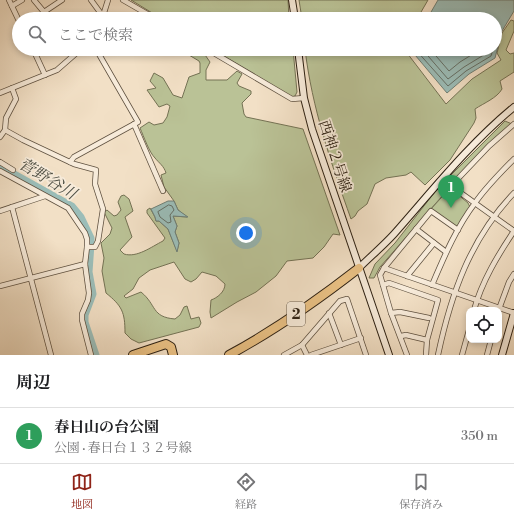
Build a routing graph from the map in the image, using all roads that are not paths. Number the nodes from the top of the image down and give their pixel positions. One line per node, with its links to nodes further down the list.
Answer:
1 (9, 0): 9 (street)
2 (22, 0): 9 (street)
3 (34, 0): 4 (street)
4 (62, 0)
5 (92, 0): 11 (street)
6 (108, 0): 12 (street)
7 (123, 0): 13 (street)
8 (292, 0): 14 (street)
9 (12, 6): 10 (street)
10 (15, 12)
11 (99, 12)
12 (104, 12)
13 (144, 12)
14 (294, 12)
15 (36, 56): 20 (street)
16 (74, 56): 20 (street)
17 (100, 56): 25 (street)
18 (219, 56): 23 (street)
19 (299, 56): 23 (street, 西神２号線)
20 (45, 75): 21 (street)
21 (12, 88): 22 (street); 27 (street)
22 (0, 93)
23 (304, 98): 48 (street, 西神２号線)
24 (514, 107): 48 (street)
25 (136, 123): 31 (street); 34 (street)
26 (514, 124): 37 (street)
27 (5, 130): 28 (street); 31 (street)
28 (0, 137)
29 (514, 159): 37 (street)
30 (0, 162): 32 (street)
31 (70, 162): 45 (street)
32 (13, 170)
33 (0, 171): 36 (street)
34 (163, 191)
35 (514, 193): 40 (street)
36 (45, 196): 38 (street); 45 (street)
37 (474, 203): 40 (street); 42 (street)
38 (12, 207): 39 (street); 52 (street)
39 (0, 211)
40 (494, 218): 43 (street); 56 (street)
41 (416, 229): 42 (street); 44 (street); 49 (street)
42 (458, 230): 46 (street)
43 (514, 231): 57 (street)
44 (434, 243): 46 (street); 51 (street)
45 (87, 247): 47 (street)
46 (446, 252): 54 (street)
47 (85, 264): 52 (street); 74 (street)
48 (359, 268): 77 (highway, 2); 82 (street, 西神２号線)
49 (384, 268): 51 (street); 53 (street)
50 (514, 274): 60 (street)
51 (408, 276): 54 (street)
52 (31, 278): 55 (street); 73 (street)
53 (383, 285): 63 (street); 68 (street)
54 (432, 285): 56 (street)
55 (0, 286)
56 (455, 292): 57 (street); 85 (street)
57 (477, 300): 58 (street); 59 (street)
58 (475, 307)
59 (492, 307)
60 (500, 307)
61 (502, 311): 64 (street)
62 (330, 313): 67 (street); 71 (street); 72 (street)
63 (391, 313): 65 (street); 66 (street)
64 (514, 313): 88 (street)
65 (429, 318)
66 (401, 336): 68 (street); 83 (street)
67 (361, 338): 72 (street); 81 (street)
68 (427, 340): 84 (street)
69 (466, 341): 86 (street)
70 (490, 343): 87 (street)
71 (302, 345): 78 (street); 79 (street)
72 (341, 345): 80 (street)
73 (51, 355)
74 (91, 355)
75 (133, 355): 76 (highway)
76 (173, 355)
77 (230, 355)
78 (284, 355)
79 (307, 355)
80 (311, 355)
81 (366, 355)
82 (389, 355)
83 (407, 355)
84 (426, 355)
85 (438, 355)
86 (462, 355)
87 (487, 355)
88 (502, 355)

